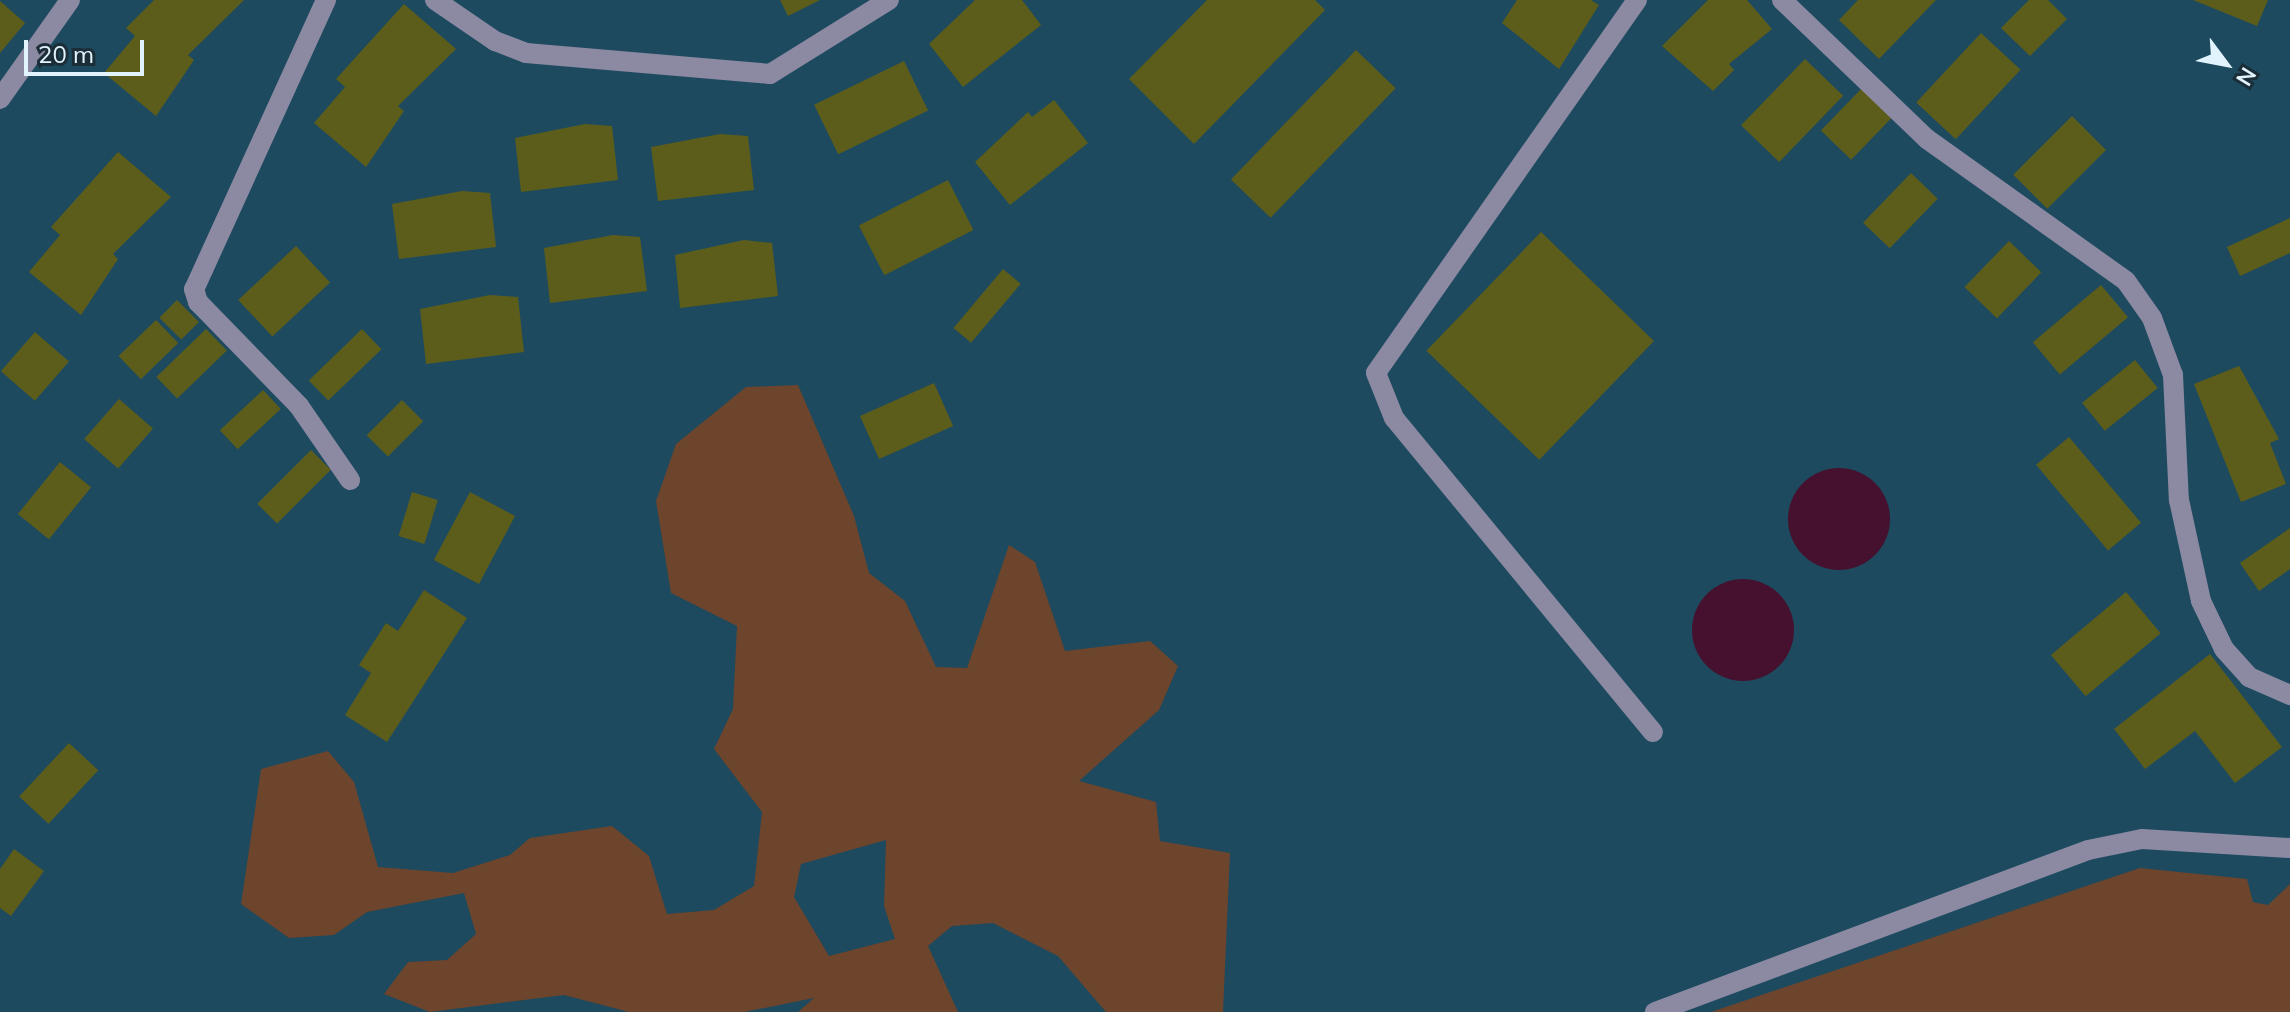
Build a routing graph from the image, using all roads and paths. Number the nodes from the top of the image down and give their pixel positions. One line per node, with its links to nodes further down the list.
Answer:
1 (70, 0): 7 (street)
2 (326, 0): 8 (street)
3 (435, 0): 4 (street)
4 (889, 0)
5 (1637, 0): 10 (street)
6 (1782, 0): 9 (street)
7 (0, 99)
8 (350, 480)
9 (2290, 695)
10 (1653, 732)
11 (2290, 848): 12 (street)
12 (1655, 1012)

